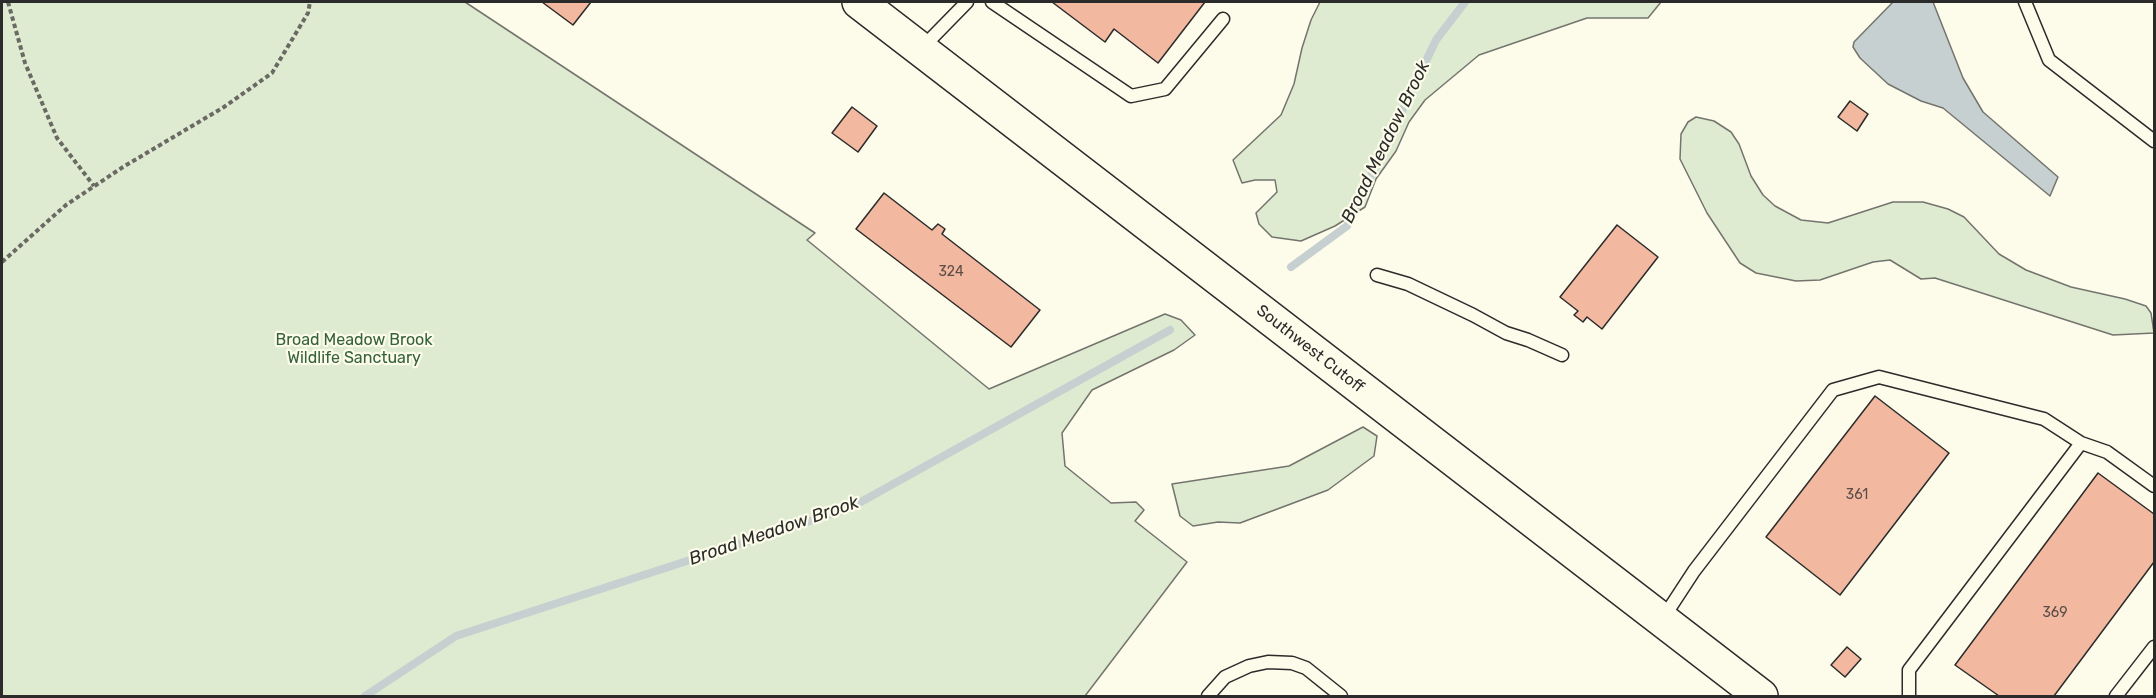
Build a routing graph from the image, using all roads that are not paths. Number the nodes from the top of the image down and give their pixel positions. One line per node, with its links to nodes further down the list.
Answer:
1 (859, 2): 6 (main road, Southwest Cutoff)
2 (967, 2): 6 (lane)
3 (992, 2): 5 (lane)
4 (2025, 2): 7 (lane)
5 (1223, 19)
6 (921, 49): 12 (main road, Southwest Cutoff)
7 (2154, 141)
8 (1377, 275): 9 (lane)
9 (1562, 356)
10 (2080, 443): 11 (lane); 12 (lane); 17 (lane)
11 (2154, 486)
12 (1662, 620): 16 (main road, Southwest Cutoff)
13 (2154, 647): 18 (lane)
14 (1208, 696): 15 (lane)
15 (1341, 696)
16 (1761, 696)
17 (1910, 696)
18 (2116, 696)

